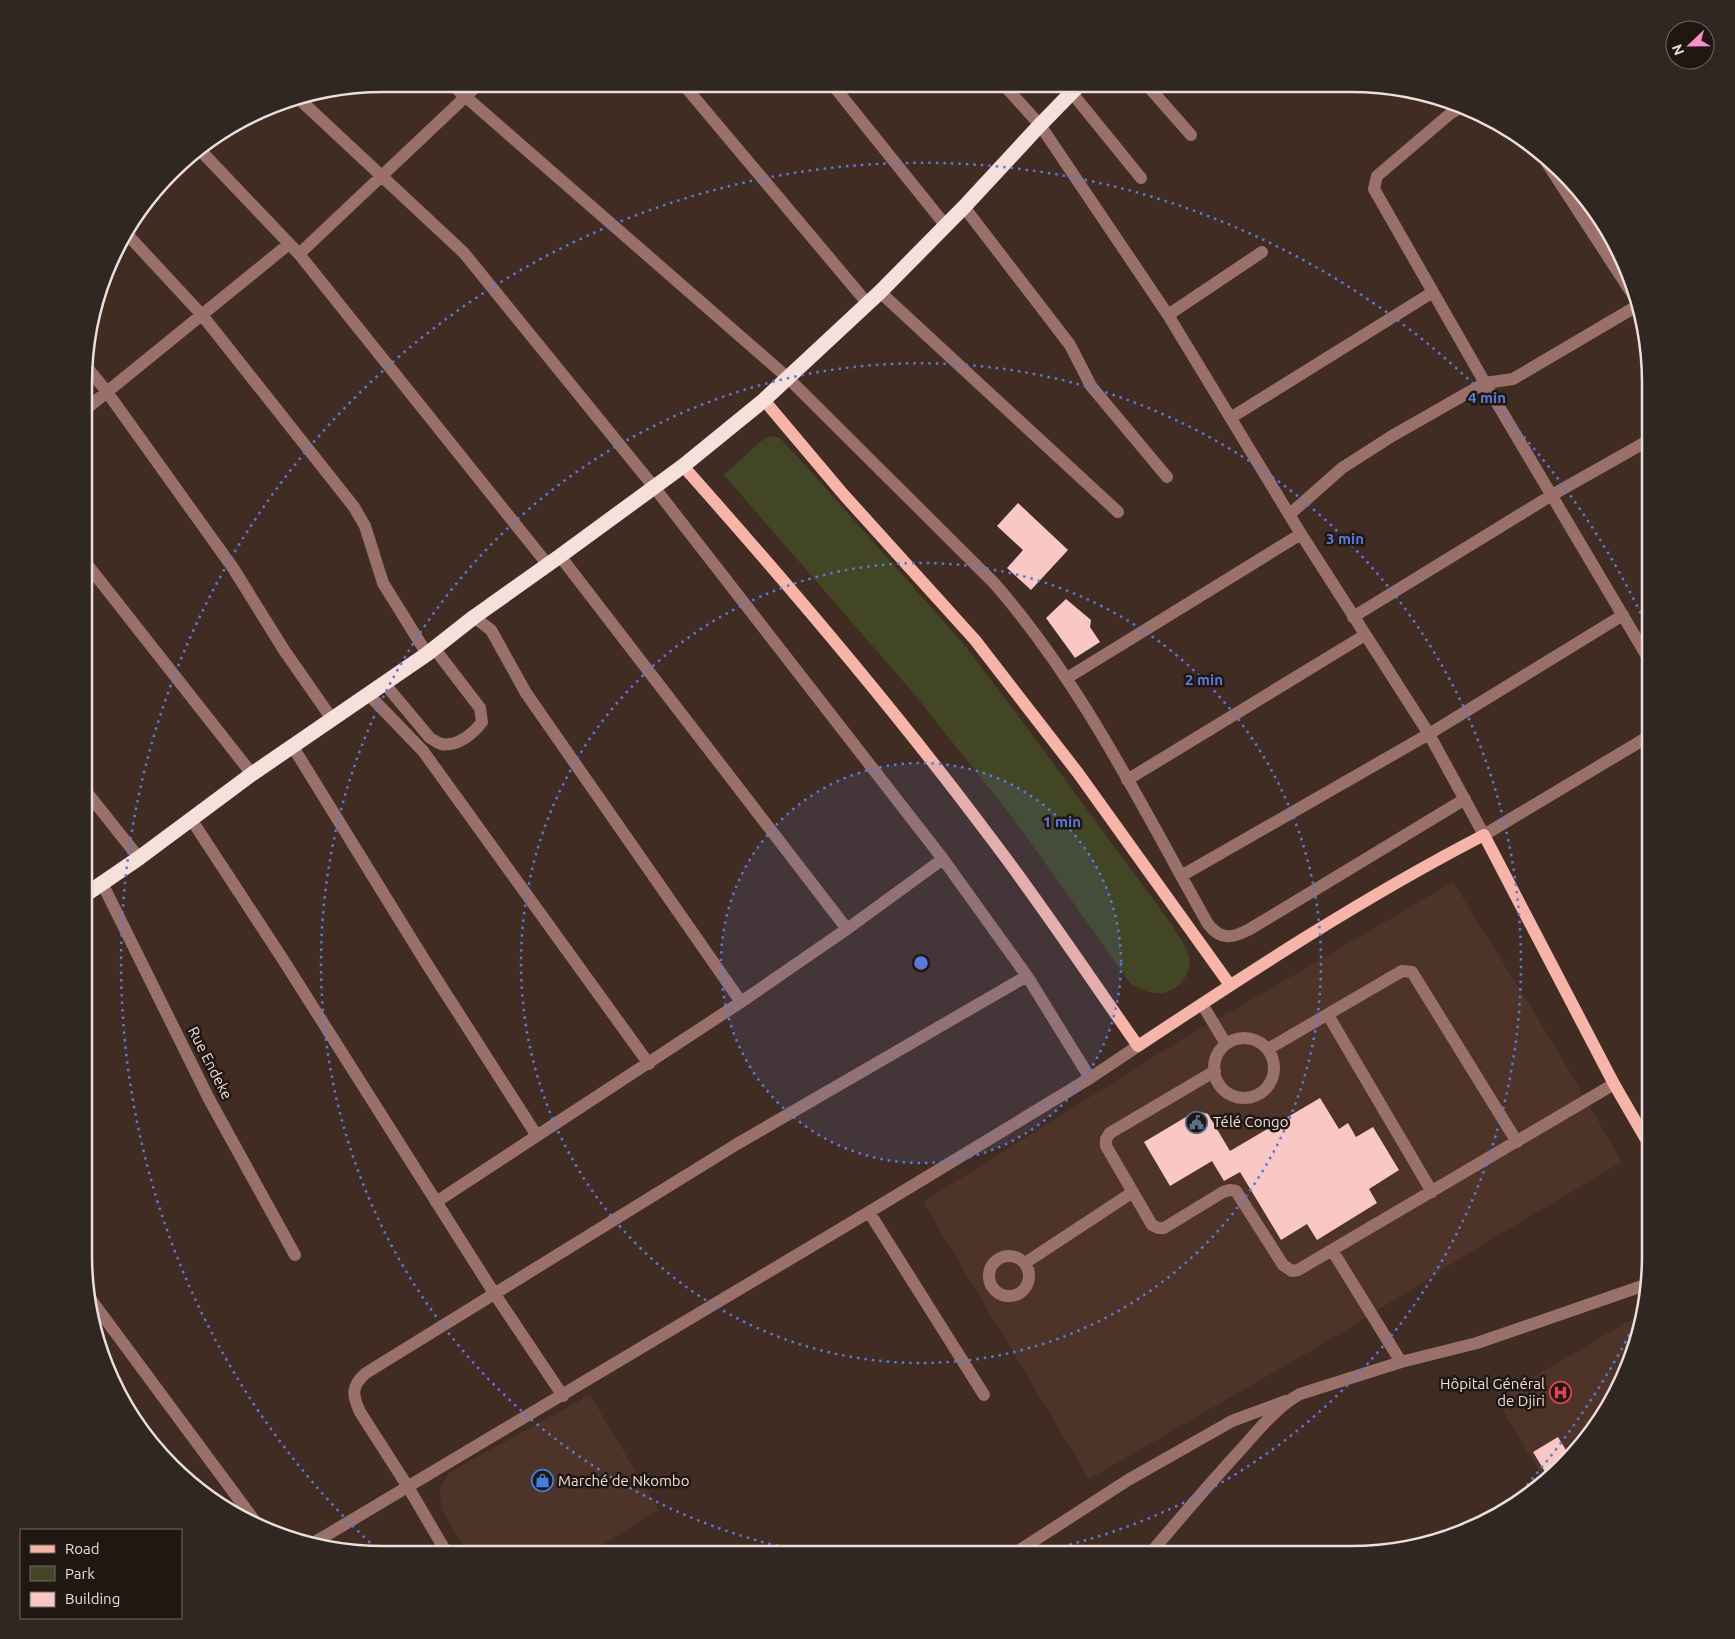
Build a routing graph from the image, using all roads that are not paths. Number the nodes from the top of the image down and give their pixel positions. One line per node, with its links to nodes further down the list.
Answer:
1 (461, 92): 9 (street)
2 (470, 92): 9 (street)
3 (691, 92): 27 (street)
4 (838, 92): 19 (street)
5 (1010, 92): 12 (street)
6 (1073, 92): 12 (highway)
7 (1078, 92): 17 (street)
8 (1153, 92): 13 (street)
9 (466, 96): 15 (street); 32 (street)
10 (304, 103): 15 (street)
11 (1450, 110): 26 (street)
12 (1040, 125): 18 (highway); 29 (street)
13 (1191, 135)
14 (204, 154): 21 (street)
15 (382, 176): 23 (street); 41 (street)
16 (1556, 177): 24 (street)
17 (1141, 178)
18 (964, 207): 19 (highway); 40 (street)
19 (946, 226): 25 (highway)
20 (131, 238): 30 (street)
21 (289, 244): 23 (street); 30 (street)
22 (1262, 252): 29 (street)
23 (298, 254): 46 (street)
24 (1623, 279)
25 (880, 292): 27 (highway); 43 (street)
26 (1432, 292): 33 (street); 37 (street)
27 (868, 304): 32 (highway)
28 (1633, 308): 33 (street)
29 (1168, 315): 37 (street)
30 (202, 316): 34 (street); 53 (street)
31 (92, 374): 34 (street)
32 (788, 378): 35 (highway); 54 (street)
33 (1485, 383): 42 (street); 44 (street)
34 (107, 392): 36 (street); 57 (street)
35 (764, 400): 39 (highway); 74 (main road)
36 (92, 404)
37 (1232, 417): 44 (street)
38 (1642, 444): 42 (street)
39 (683, 466): 41 (highway); 79 (main road)
40 (1167, 477)
41 (654, 487): 46 (highway); 68 (street)
42 (1552, 495): 48 (street); 50 (street)
43 (1118, 512)
44 (1290, 514): 45 (street)
45 (1301, 534): 50 (street); 54 (street)
46 (554, 561): 49 (highway); 72 (street)
47 (92, 571): 61 (street)
48 (1623, 615): 52 (street); 58 (street)
49 (474, 617): 53 (highway); 75 (street)
50 (1353, 617): 51 (street)
51 (1365, 635): 58 (street); 62 (street)
52 (1642, 648)
53 (430, 651): 55 (highway); 55 (street)
54 (1067, 678): 62 (street)
55 (384, 683): 56 (highway)
56 (368, 694): 57 (highway); 81 (street)
57 (332, 719): 60 (highway)
58 (1428, 734): 64 (street); 69 (street)
59 (1642, 740): 66 (street)
60 (292, 747): 61 (highway); 86 (street)
61 (252, 774): 65 (highway)
62 (1127, 780): 69 (street)
63 (92, 799): 67 (street)
64 (1465, 799): 66 (street); 69 (street)
65 (191, 820): 67 (highway); 90 (street)
66 (1484, 835): 74 (main road); 84 (main road)
67 (139, 858): 70 (highway)
68 (943, 859): 72 (street); 73 (street)
69 (1181, 876)
70 (102, 883): 71 (highway); 93 (street, Rue Endeke)
71 (92, 890)
72 (847, 929): 75 (street)
73 (1027, 976): 83 (street); 96 (street)
74 (1230, 985): 76 (main road)
75 (741, 1002): 81 (street)
76 (1202, 1004): 78 (street); 79 (main road)
77 (1328, 1015): 80 (street); 87 (street); 89 (street)
78 (1226, 1044): 80 (street); 82 (street)
79 (1138, 1046): 83 (street)
80 (1268, 1049): 82 (street)
81 (649, 1064): 86 (street)
82 (1214, 1071): 88 (street)
83 (1090, 1078): 91 (street)
84 (1614, 1084): 85 (main road); 87 (street)
85 (1642, 1132)
86 (537, 1136): 90 (street)
87 (1517, 1142): 89 (street)
88 (1133, 1192): 92 (street); 94 (street)
89 (1432, 1192): 92 (street)
90 (436, 1202): 96 (street)
91 (869, 1212): 99 (street); 100 (street)
92 (1332, 1250): 98 (street)
93 (295, 1255)
94 (1025, 1263)
95 (1641, 1286): 98 (street)
96 (494, 1293): 100 (street); 102 (street)
97 (99, 1317): 103 (street)
98 (1401, 1362): 101 (street)
99 (984, 1395)
100 (563, 1396): 102 (street)
101 (1290, 1399): 106 (street); 107 (street)
102 (408, 1487): 104 (street); 105 (street)
103 (249, 1514)
104 (319, 1539)
105 (443, 1546)
106 (1026, 1546)
107 (1157, 1546)

